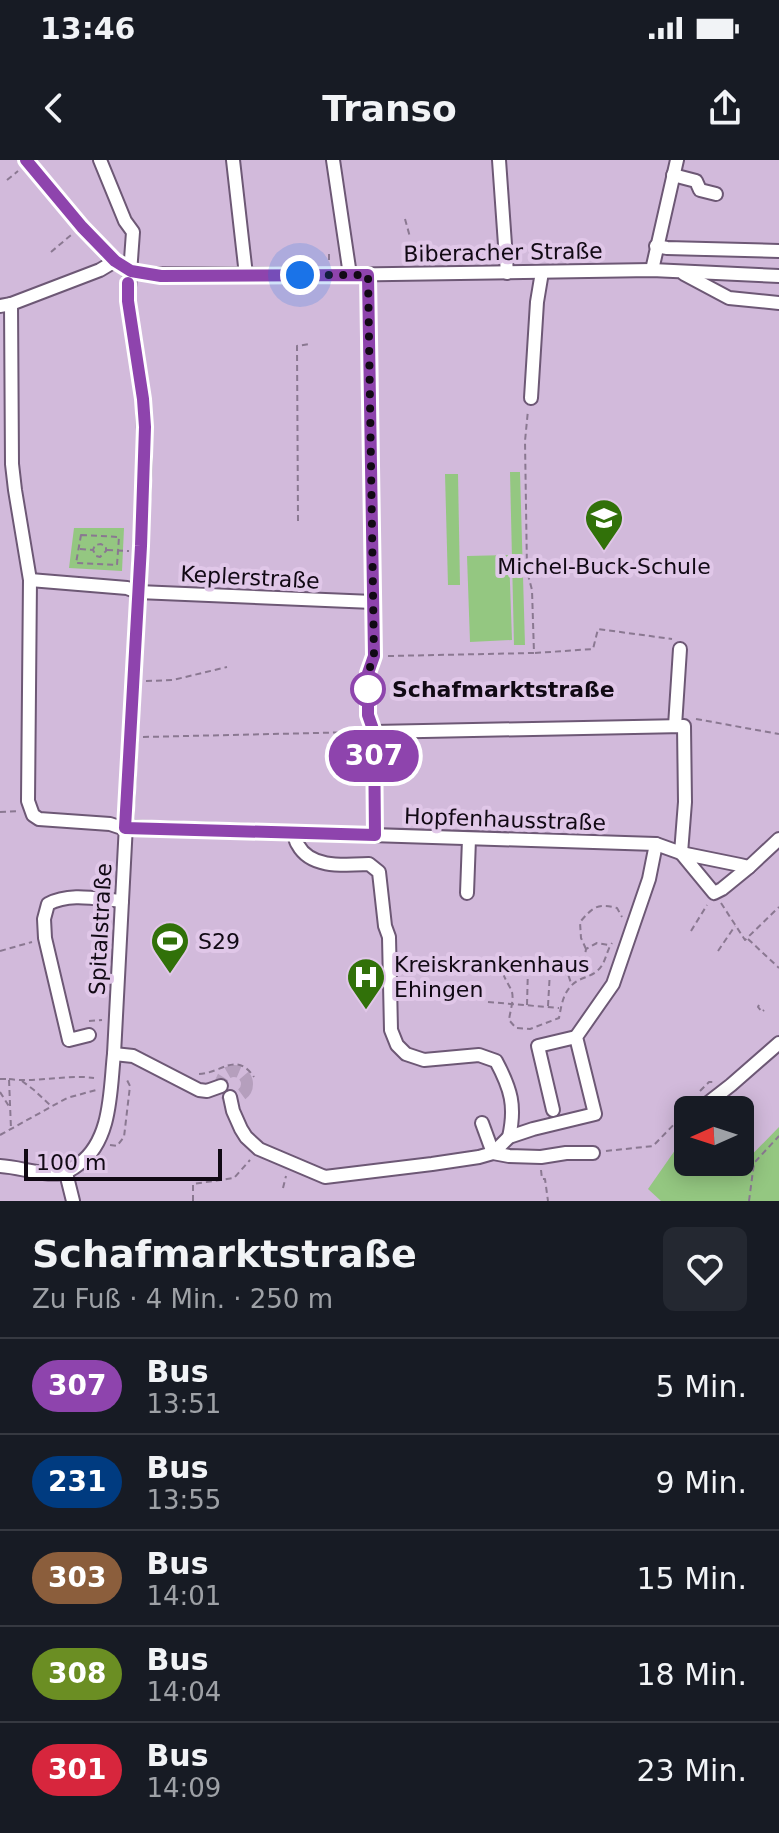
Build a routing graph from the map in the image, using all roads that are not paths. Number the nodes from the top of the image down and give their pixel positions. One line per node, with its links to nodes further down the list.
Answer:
1 (100, 160): 15 (street, Spitalstraße)
2 (233, 160): 20 (street)
3 (333, 160): 9 (street)
4 (499, 160): 18 (street)
5 (677, 160): 7 (street)
6 (27, 162): 13 (street)
7 (673, 175): 8 (street); 11 (street)
8 (716, 194)
9 (343, 226): 10 (street); 21 (street)
10 (330, 229)
11 (656, 246): 12 (street); 14 (street)
12 (779, 251)
13 (115, 261): 15 (street); 26 (street)
14 (652, 270): 16 (street, Biberacher Straße); 17 (street, Biberacher Straße)
15 (131, 271): 20 (street, Biberacher Straße); 30 (street, Spitalstraße)
16 (678, 271): 19 (street, Biberacher Straße); 24 (street)
17 (542, 272): 18 (street, Biberacher Straße); 27 (street)
18 (507, 273): 22 (street, Biberacher Straße)
19 (728, 273): 23 (street, Biberacher Straße); 24 (street)
20 (246, 275): 21 (street, Biberacher Straße)
21 (350, 275): 22 (street, Biberacher Straße)
22 (368, 275): 31 (street)
23 (779, 276)
24 (741, 299): 25 (street)
25 (779, 303)
26 (6, 305): 28 (street)
27 (531, 398)
28 (6, 465): 29 (street)
29 (30, 580): 30 (street, Keplerstraße); 35 (street, Hopfenhausstraße)
30 (138, 592): 31 (street, Keplerstraße); 35 (street, Spitalstraße)
31 (373, 602): 34 (street)
32 (680, 649): 33 (street)
33 (680, 726): 34 (street); 41 (street)
34 (374, 732): 37 (street)
35 (125, 828): 36 (street, Hopfenhausstraße); 44 (street, Spitalstraße)
36 (294, 832): 37 (street, Hopfenhausstraße); 54 (street)
37 (375, 835): 38 (street, Hopfenhausstraße)
38 (469, 839): 40 (street, Hopfenhausstraße); 43 (street)
39 (779, 839): 42 (street)
40 (656, 844): 41 (street, Hopfenhausstraße); 46 (street)
41 (681, 853): 42 (street, Hopfenhausstraße); 42 (street)
42 (749, 867)
43 (467, 893)
44 (122, 901): 45 (street); 48 (street, Spitalstraße)
45 (89, 1035)
46 (576, 1037): 52 (street); 54 (street)
47 (779, 1043): 50 (street)
48 (114, 1054): 49 (street); 58 (street, Spitalstraße)
49 (221, 1086)
50 (717, 1096)
51 (230, 1097): 55 (street)
52 (553, 1110)
53 (482, 1123): 55 (street)
54 (509, 1137): 55 (street)
55 (493, 1153): 56 (street)
56 (593, 1153)
57 (0, 1166): 58 (street)
58 (66, 1173): 59 (street)
59 (73, 1201)

